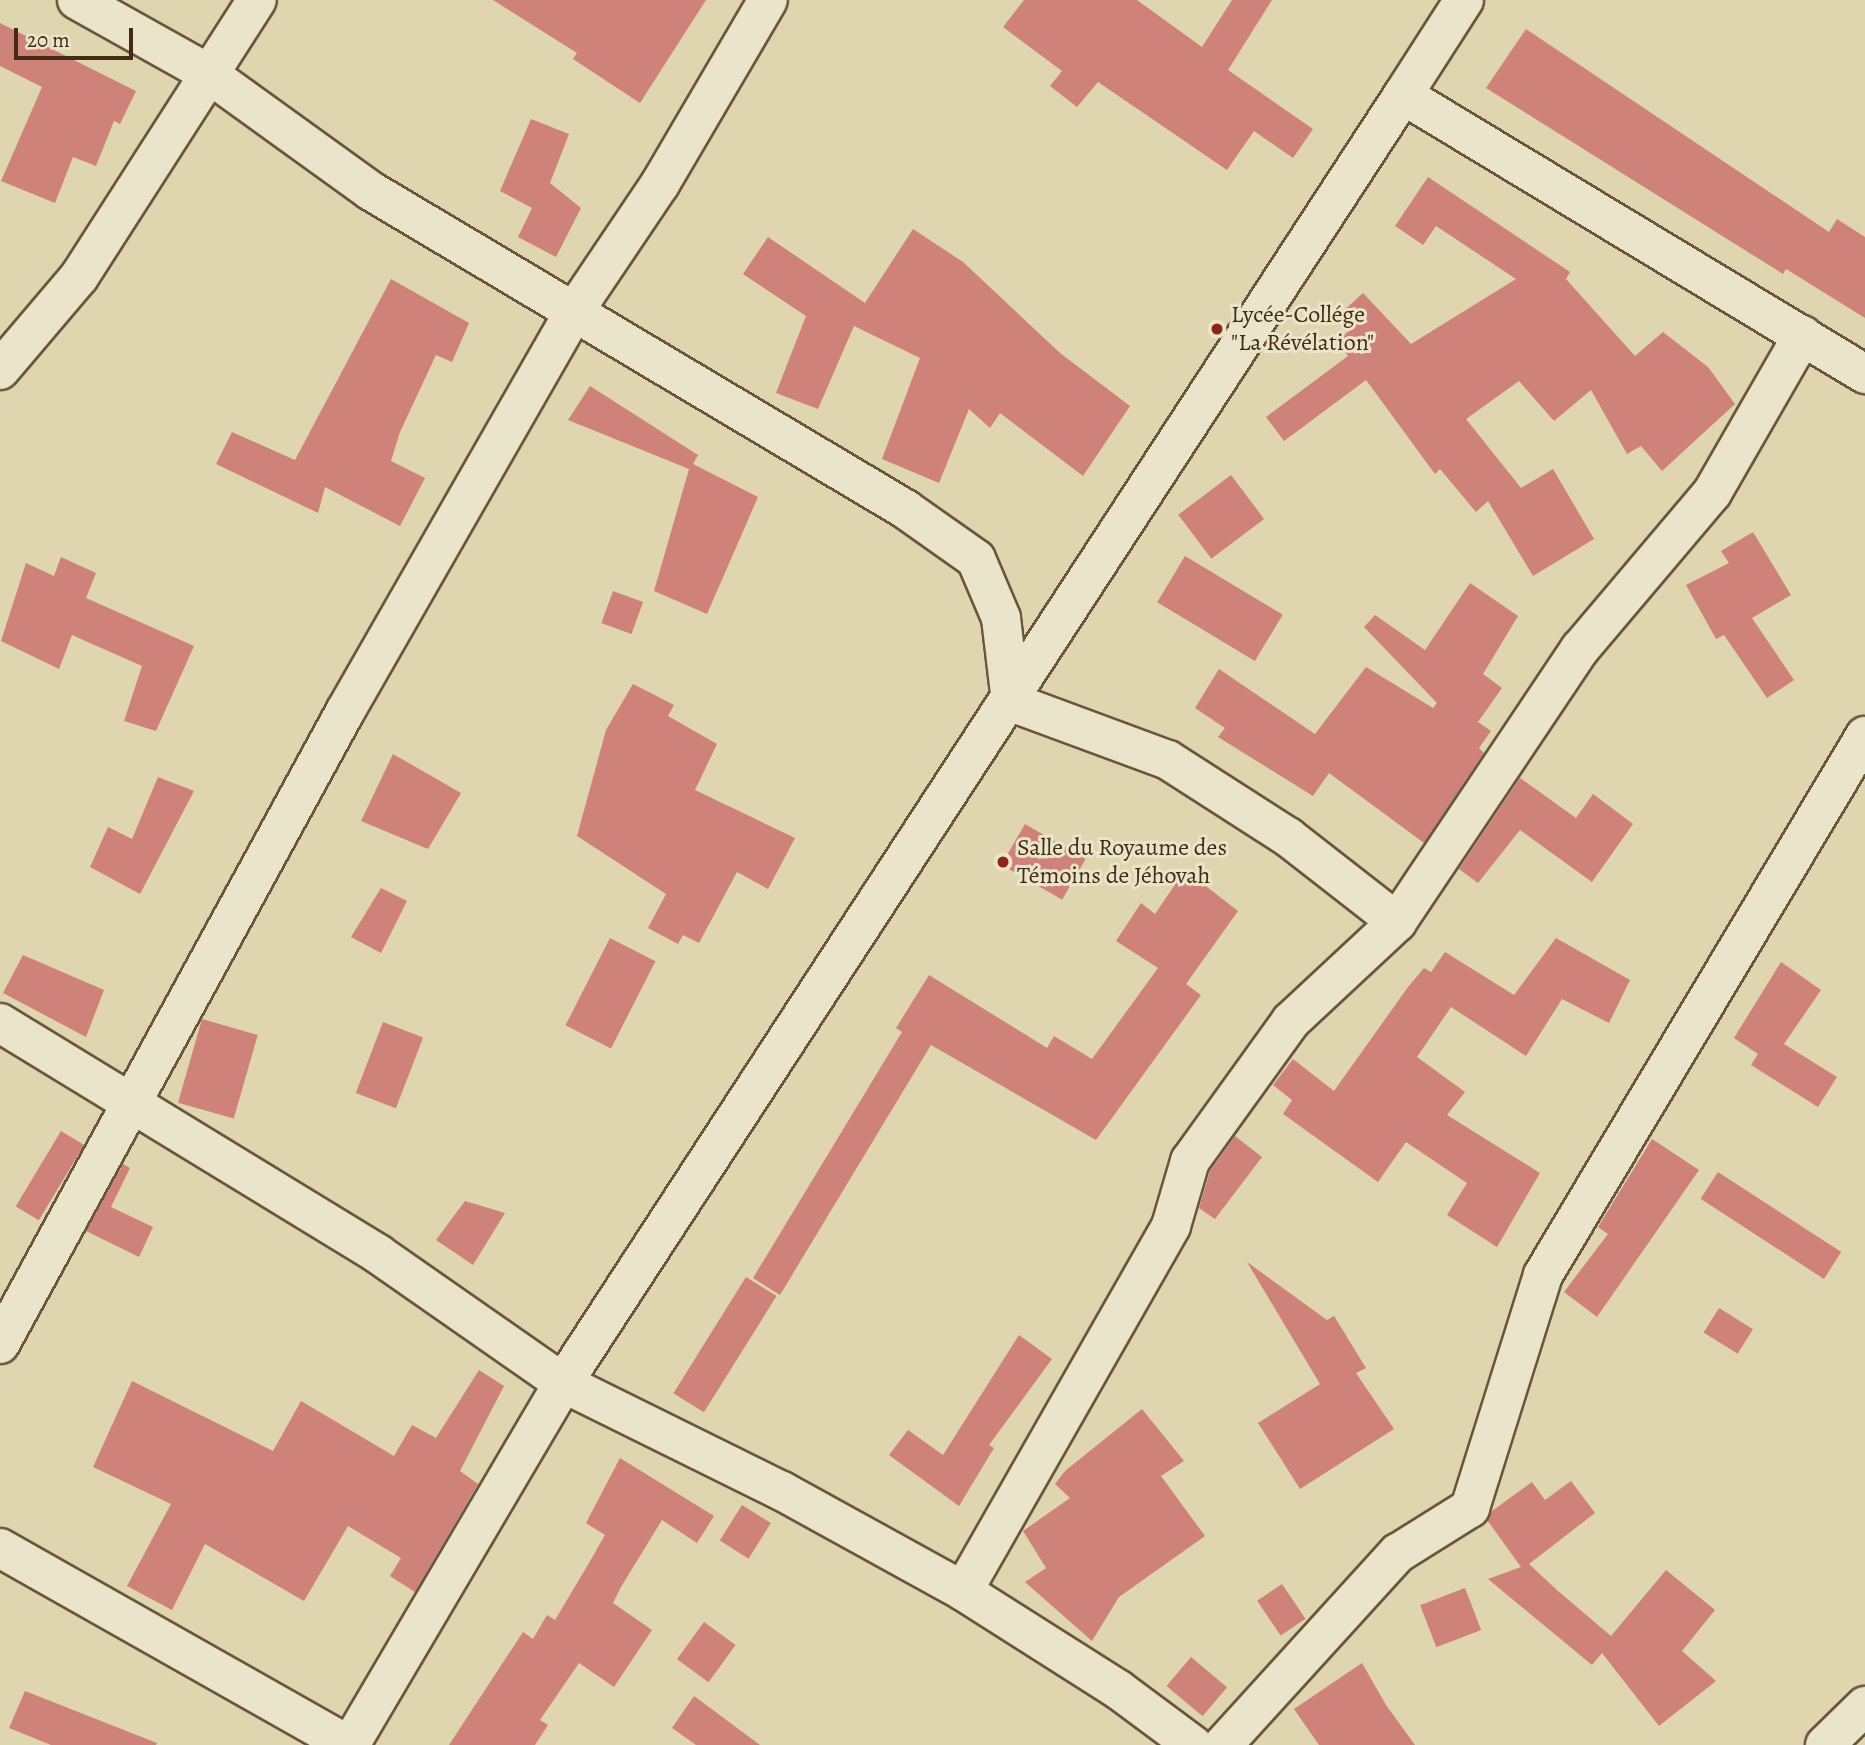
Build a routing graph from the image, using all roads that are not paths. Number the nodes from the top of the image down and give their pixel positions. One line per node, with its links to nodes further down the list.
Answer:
1 (77, 0): 5 (street)
2 (257, 0): 5 (street)
3 (768, 0): 7 (street)
4 (1464, 0): 6 (street)
5 (206, 72): 7 (street); 9 (street)
6 (1403, 95): 8 (street); 11 (street)
7 (575, 310): 11 (street); 15 (street)
8 (1803, 335): 10 (street); 13 (street)
9 (0, 370)
10 (1865, 374)
11 (1011, 702): 13 (street); 17 (street)
12 (1865, 737): 23 (street)
13 (1397, 922): 19 (street)
14 (0, 1023): 15 (street)
15 (129, 1102): 16 (street); 17 (street)
16 (0, 1345)
17 (563, 1383): 19 (street); 21 (street)
18 (0, 1548): 21 (street)
19 (963, 1591): 22 (street)
20 (1865, 1706): 24 (street)
21 (349, 1745)
22 (1193, 1745)
23 (1223, 1745)
24 (1825, 1745)

